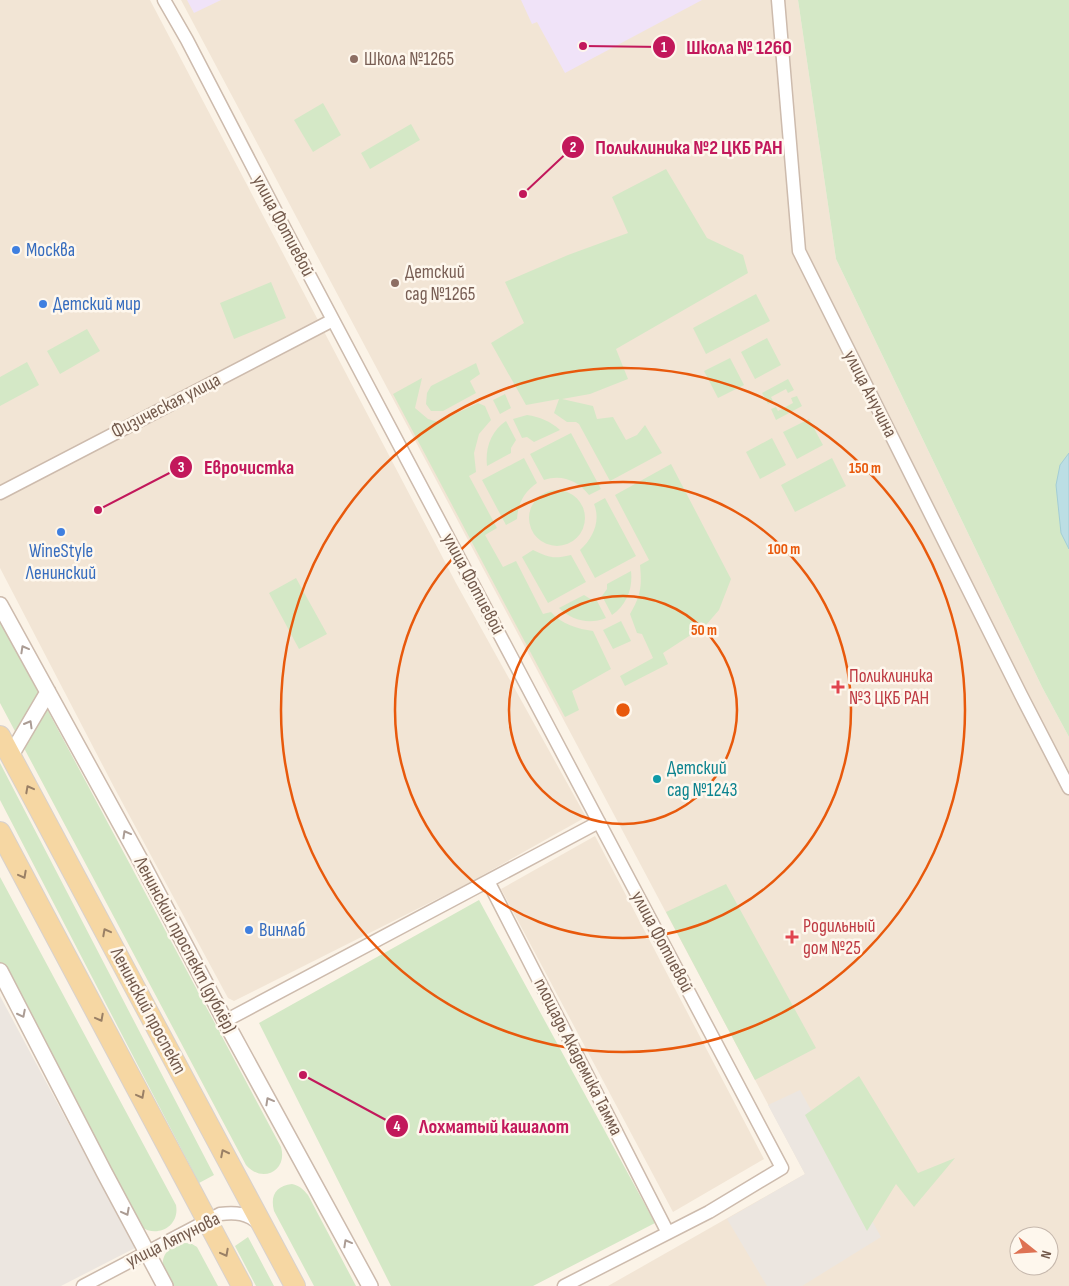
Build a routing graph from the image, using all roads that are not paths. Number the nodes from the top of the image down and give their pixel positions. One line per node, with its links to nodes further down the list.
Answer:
1 (164, 0): 3 (street, улица Фотиевой)
2 (778, 0): 9 (street, улица Анучина)
3 (333, 320): 4 (street, Физическая улица); 10 (street, улица Фотиевой)
4 (0, 493)
5 (0, 605): 6 (street, Ленинский проспект (дублёр), one-way to 5)
6 (48, 692): 8 (street, one-way to 6); 14 (street, Ленинский проспект (дублёр), one-way to 6)
7 (0, 736): 8 (main road, Ленинский проспект)
8 (11, 755): 16 (main road, Ленинский проспект, one-way to 8)
9 (1069, 788)
10 (599, 822): 12 (street); 17 (street, улица Фотиевой)
11 (0, 832): 15 (main road, one-way to 15)
12 (488, 881): 14 (street); 17 (street, площадь Академика Тамма)
13 (0, 971): 18 (street, one-way to 18)
14 (225, 1021): 23 (street, Ленинский проспект (дублёр), one-way to 14)
15 (208, 1221): 16 (street, улица Ляпунова); 18 (street, улица Ляпунова); 21 (main road, one-way to 21)
16 (264, 1228): 22 (main road, Ленинский проспект)
17 (668, 1233): 24 (street)
18 (147, 1252): 19 (street, улица Ляпунова); 20 (street)
19 (83, 1286)
20 (165, 1286)
21 (242, 1286)
22 (295, 1286)
23 (370, 1286)
24 (564, 1286)

